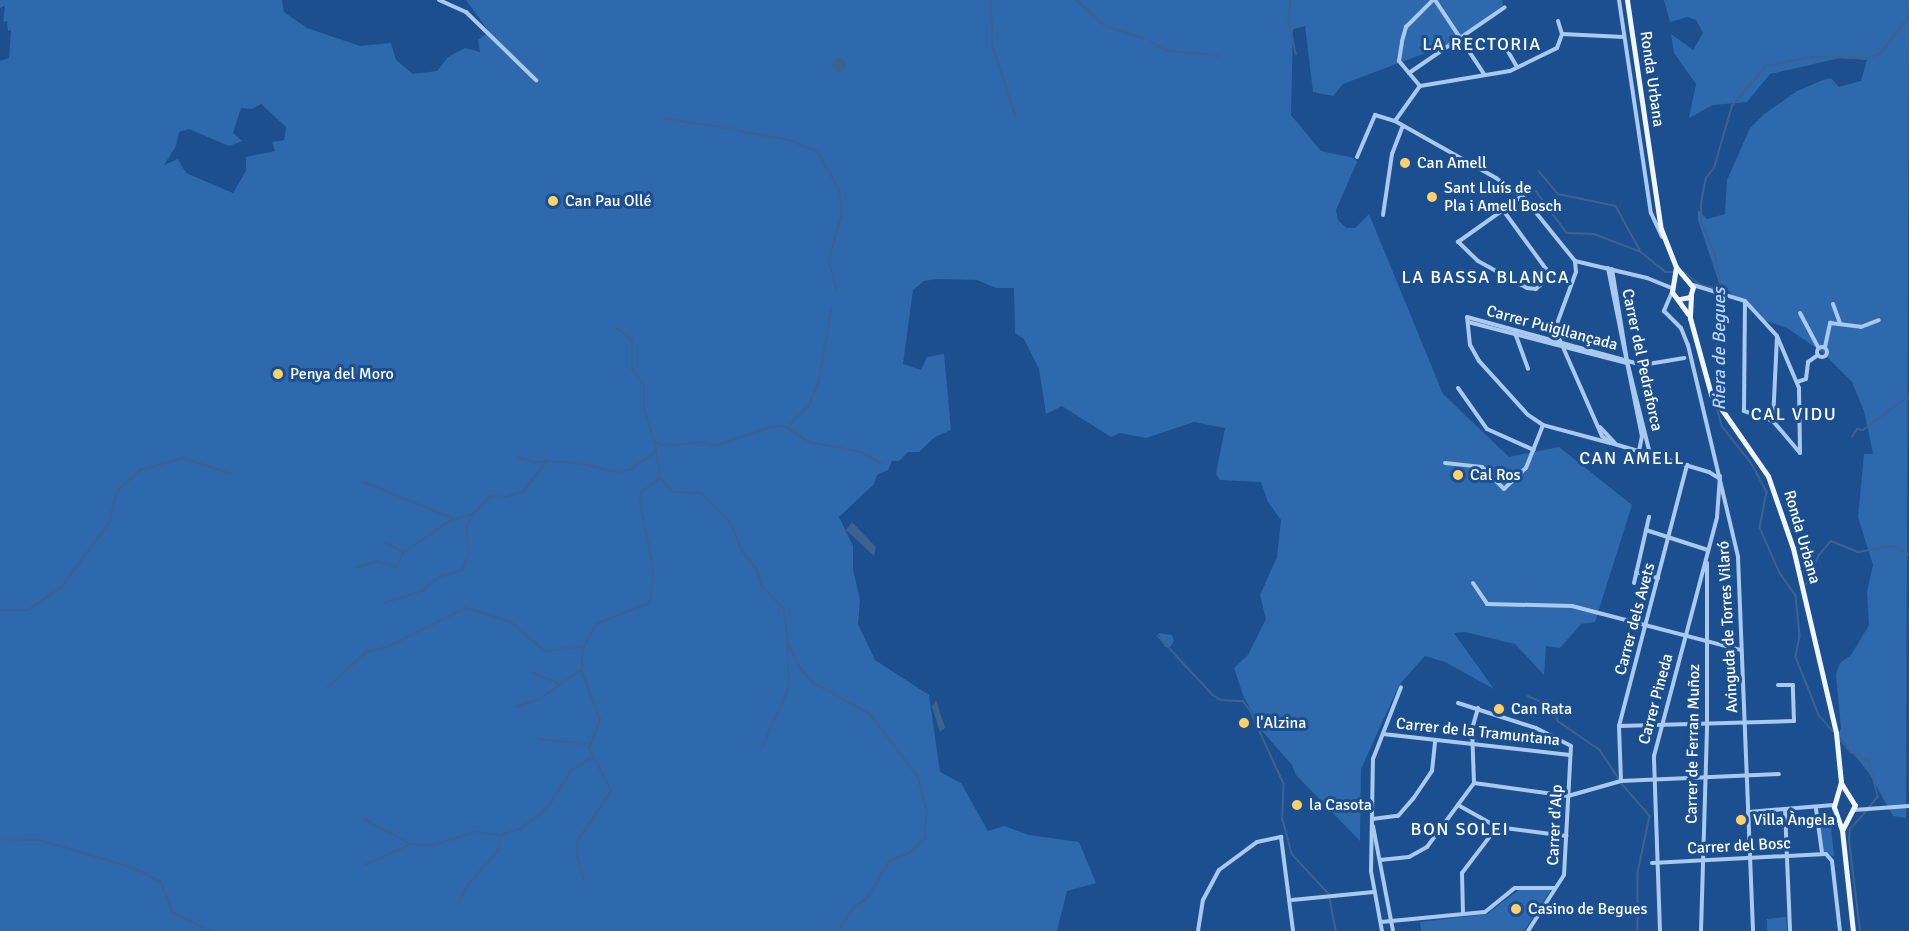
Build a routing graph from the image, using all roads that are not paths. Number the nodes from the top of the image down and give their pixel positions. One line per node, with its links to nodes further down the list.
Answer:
1 (439, 0): 14 (street)
2 (1434, 0): 9 (street); 12 (street)
3 (1619, 0): 8 (street)
4 (1627, 0): 22 (main road, Ronda Urbana)
5 (1505, 7): 9 (street)
6 (1558, 21): 7 (street)
7 (1562, 34): 8 (street); 11 (street)
8 (1624, 37): 22 (street)
9 (1460, 38): 12 (street); 13 (street)
10 (1502, 41): 11 (street)
11 (1518, 67): 13 (street)
12 (1409, 73): 15 (street)
13 (1484, 74): 15 (street)
14 (536, 80)
15 (1420, 86): 16 (street)
16 (1395, 121): 17 (street); 18 (street)
17 (1403, 126): 19 (street); 21 (street)
18 (1356, 157)
19 (1522, 196): 20 (street); 23 (street)
20 (1503, 210): 20 (street)
21 (1383, 215)
22 (1668, 250): 24 (main road, Ronda Urbana)
23 (1575, 261): 25 (street); 41 (street)
24 (1676, 267): 26 (main road, Ronda Urbana); 28 (main road, Ronda Urbana)
25 (1610, 269): 28 (street); 46 (street, Carrer del Pedraforca)
26 (1686, 279): 27 (main road, Ronda Urbana); 28 (main road)
27 (1693, 285): 29 (street); 30 (main road, Ronda Urbana)
28 (1673, 286): 31 (main road, Ronda Urbana); 32 (street)
29 (1704, 291): 30 (street); 33 (street)
30 (1691, 295): 31 (main road); 36 (main road, Ronda Urbana)
31 (1678, 298): 32 (street); 36 (main road, Ronda Urbana)
32 (1667, 301): 61 (street, Avinguda de Torres Vilaró)
33 (1746, 301): 40 (street); 50 (street)
34 (1833, 304): 38 (street)
35 (1800, 313): 43 (street)
36 (1690, 318): 94 (main road, Ronda Urbana)
37 (1880, 320): 38 (street)
38 (1840, 323): 42 (street)
39 (1515, 332): 41 (street, Carrer Puigllançada); 47 (street); 51 (street, Carrer Puigllançada)
40 (1777, 336): 48 (street); 50 (street)
41 (1560, 345): 46 (street, Carrer Puigllançada); 52 (street)
42 (1825, 347): 43 (street); 44 (street)
43 (1819, 348): 44 (street)
44 (1818, 355): 48 (street)
45 (1684, 358): 46 (street, Carrer Puigllançada)
46 (1627, 362): 57 (street, Carrer del Pedraforca); 58 (street, Carrer del Pedraforca)
47 (1528, 369)
48 (1797, 382): 50 (street)
49 (1458, 388): 56 (street)
50 (1773, 422)
51 (1543, 425): 53 (street); 56 (street)
52 (1600, 428): 53 (street); 54 (street)
53 (1593, 437): 54 (street)
54 (1603, 437): 55 (street); 55 (street)
55 (1612, 442): 57 (street)
56 (1534, 450): 59 (street)
57 (1639, 451): 58 (street)
58 (1651, 455): 60 (street)
59 (1445, 463)
60 (1688, 465): 62 (street); 66 (street, Carrer dels Avets)
61 (1719, 466): 62 (street); 63 (street, Carrer Pineda); 76 (street, Avinguda de Torres Vilaró)
62 (1709, 472): 63 (street)
63 (1720, 479): 67 (street, Carrer Pineda)
64 (1649, 517): 65 (street)
65 (1646, 530): 66 (street); 69 (street)
66 (1669, 536): 67 (street); 70 (street, Carrer dels Avets)
67 (1708, 550): 68 (street, Carrer Pineda)
68 (1707, 557): 74 (street, Carrer Pineda); 75 (street, Carrer de Ferran Muñoz)
69 (1636, 572): 70 (street); 72 (street)
70 (1658, 578): 73 (street, Carrer dels Avets)
71 (1473, 583): 73 (street)
72 (1634, 583)
73 (1646, 626): 74 (street); 84 (street, Carrer dels Avets)
74 (1685, 636): 75 (street); 83 (street, Carrer Pineda)
75 (1706, 641): 76 (street); 82 (street, Carrer de Ferran Muñoz)
76 (1742, 650): 81 (street, Avinguda de Torres Vilaró)
77 (1778, 685): 81 (street)
78 (1401, 687): 85 (street)
79 (1458, 703): 80 (street)
80 (1478, 708): 87 (street); 88 (street, Carrer d'Alp)
81 (1745, 723): 82 (street); 90 (street, Avinguda de Torres Vilaró)
82 (1707, 724): 83 (street); 91 (street, Carrer de Ferran Muñoz)
83 (1662, 725): 84 (street); 92 (street, Carrer Pineda)
84 (1619, 726): 93 (street, Carrer dels Avets)
85 (1383, 734): 86 (street, Carrer de la Tramuntana); 110 (street)
86 (1435, 740): 87 (street, Carrer de la Tramuntana); 110 (street)
87 (1474, 745): 88 (street, Carrer de la Tramuntana); 95 (street)
88 (1570, 755): 96 (street, Carrer d'Alp)
89 (1779, 774): 90 (street)
90 (1747, 775): 91 (street); 107 (street, Avinguda de Torres Vilaró)
91 (1706, 778): 92 (street); 118 (street, Carrer de Ferran Muñoz)
92 (1655, 780): 93 (street); 119 (street, Carrer Pineda)
93 (1621, 782): 96 (street)
94 (1841, 782): 97 (main road, Ronda Urbana); 98 (main road, Ronda Urbana)
95 (1474, 783): 96 (street); 100 (street)
96 (1568, 796): 113 (street, Carrer d'Alp)
97 (1839, 797): 98 (main road); 101 (main road, Ronda Urbana)
98 (1850, 797): 99 (main road, Ronda Urbana)
99 (1855, 802): 103 (street); 109 (main road)
100 (1458, 805): 111 (street); 117 (street)
101 (1834, 805): 104 (street); 108 (main road)
102 (1909, 806): 103 (street)
103 (1866, 807): 109 (street)
104 (1825, 808): 105 (street); 108 (street)
105 (1816, 809): 106 (street); 114 (street)
106 (1785, 810): 107 (street); 115 (street)
107 (1748, 812): 116 (street, Avinguda de Torres Vilaró)
108 (1836, 813): 109 (main road); 112 (main road)
109 (1852, 813): 112 (main road)
110 (1372, 819): 117 (street); 120 (street)
111 (1497, 827): 113 (street); 125 (street)
112 (1842, 830): 138 (main road)
113 (1566, 836): 121 (street, Carrer d'Alp)
114 (1822, 854): 115 (street, Carrer del Bosc); 137 (street)
115 (1787, 855): 116 (street, Carrer del Bosc); 136 (street)
116 (1750, 858): 118 (street, Carrer del Bosc); 135 (street, Avinguda de Torres Vilaró)
117 (1380, 860): 126 (street)
118 (1703, 860): 119 (street, Carrer del Bosc); 134 (street, Carrer de Ferran Muñoz)
119 (1655, 863): 133 (street, Carrer Pineda)
120 (1373, 881): 122 (street); 123 (street)
121 (1555, 888): 125 (street); 132 (street, Carrer d'Alp)
122 (1374, 892): 123 (street); 127 (street)
123 (1365, 893): 124 (street)
124 (1291, 900): 128 (street); 129 (street)
125 (1463, 914): 126 (street)
126 (1391, 921): 127 (street); 131 (street)
127 (1381, 922): 130 (street)
128 (1198, 931)
129 (1293, 931)
130 (1382, 931)
131 (1393, 931)
132 (1527, 931)
133 (1660, 931)
134 (1701, 931)
135 (1753, 931)
136 (1790, 931)
137 (1839, 931)
138 (1853, 931)

